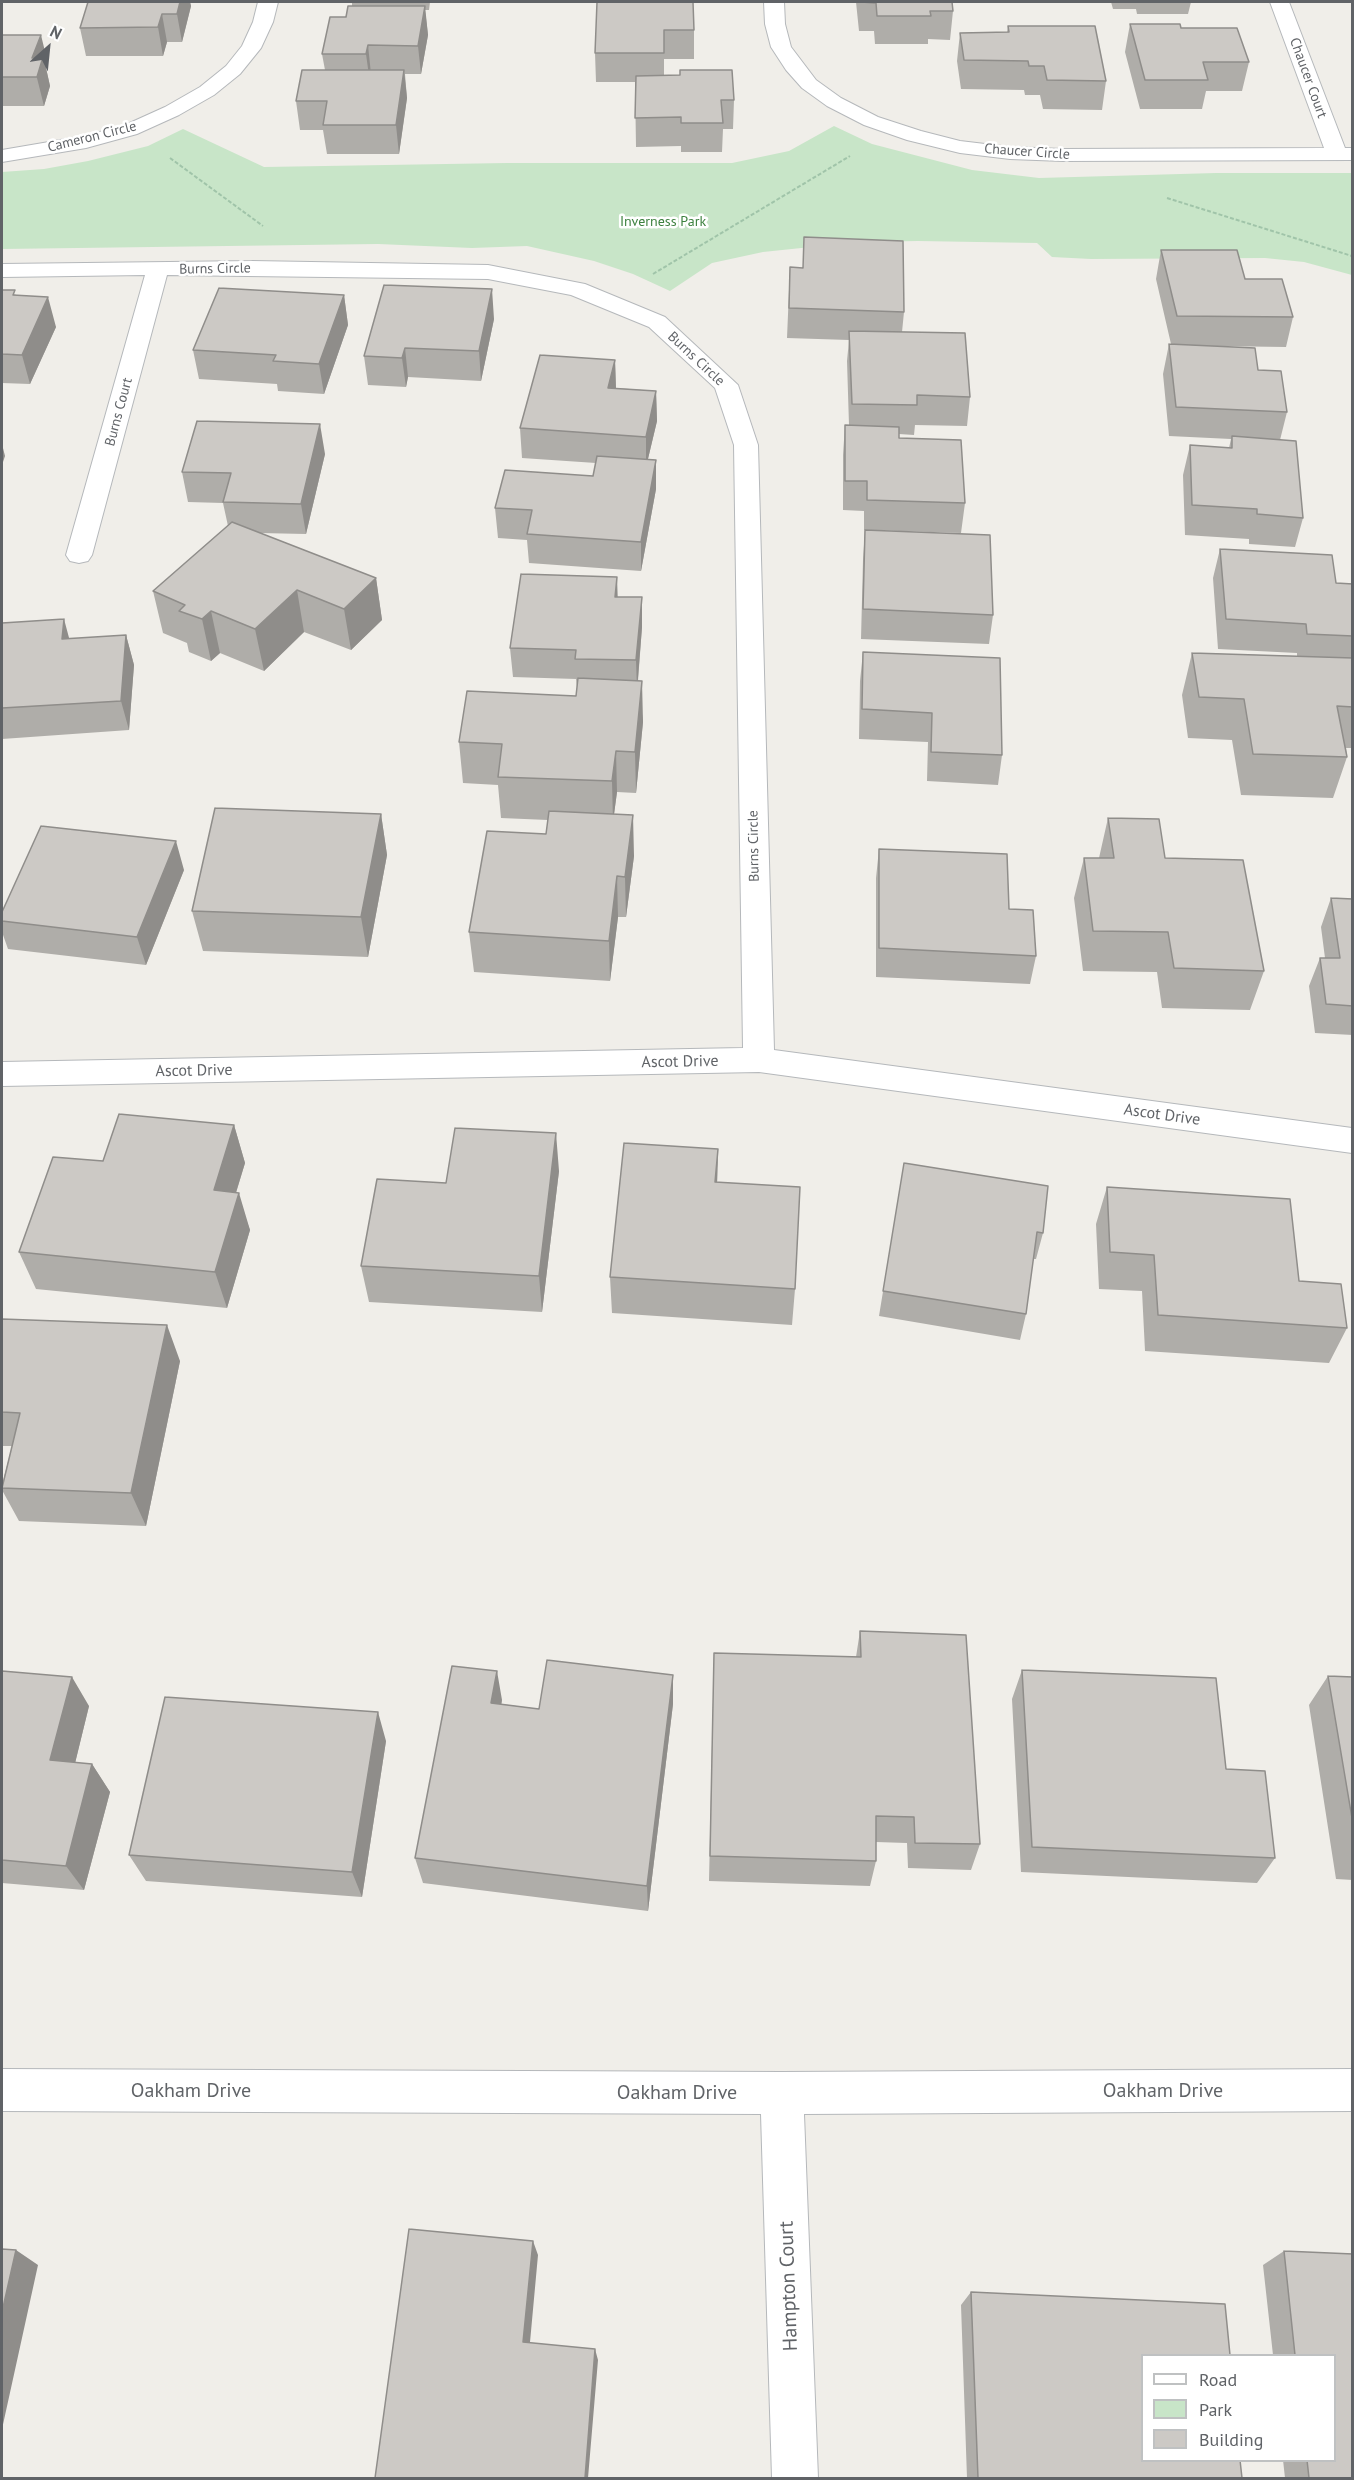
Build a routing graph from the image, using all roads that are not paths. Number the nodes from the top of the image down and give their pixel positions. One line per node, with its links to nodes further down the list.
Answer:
1 (267, 2): 5 (street, Cameron Circle)
2 (774, 2): 4 (street, Chaucer Circle)
3 (1280, 2): 4 (street, Chaucer Court)
4 (1345, 154)
5 (2, 156)
6 (158, 269): 7 (street, Burns Circle); 8 (street, Burns Court); 9 (street, Burns Circle)
7 (2, 270)
8 (80, 555)
9 (759, 1060): 10 (street, Ascot Drive); 11 (street, Ascot Drive)
10 (2, 1074)
11 (1353, 1141)
12 (2, 2090): 14 (street, Oakham Drive)
13 (1353, 2090): 14 (street, Oakham Drive)
14 (782, 2093): 15 (street, Hampton Court)
15 (795, 2478)

